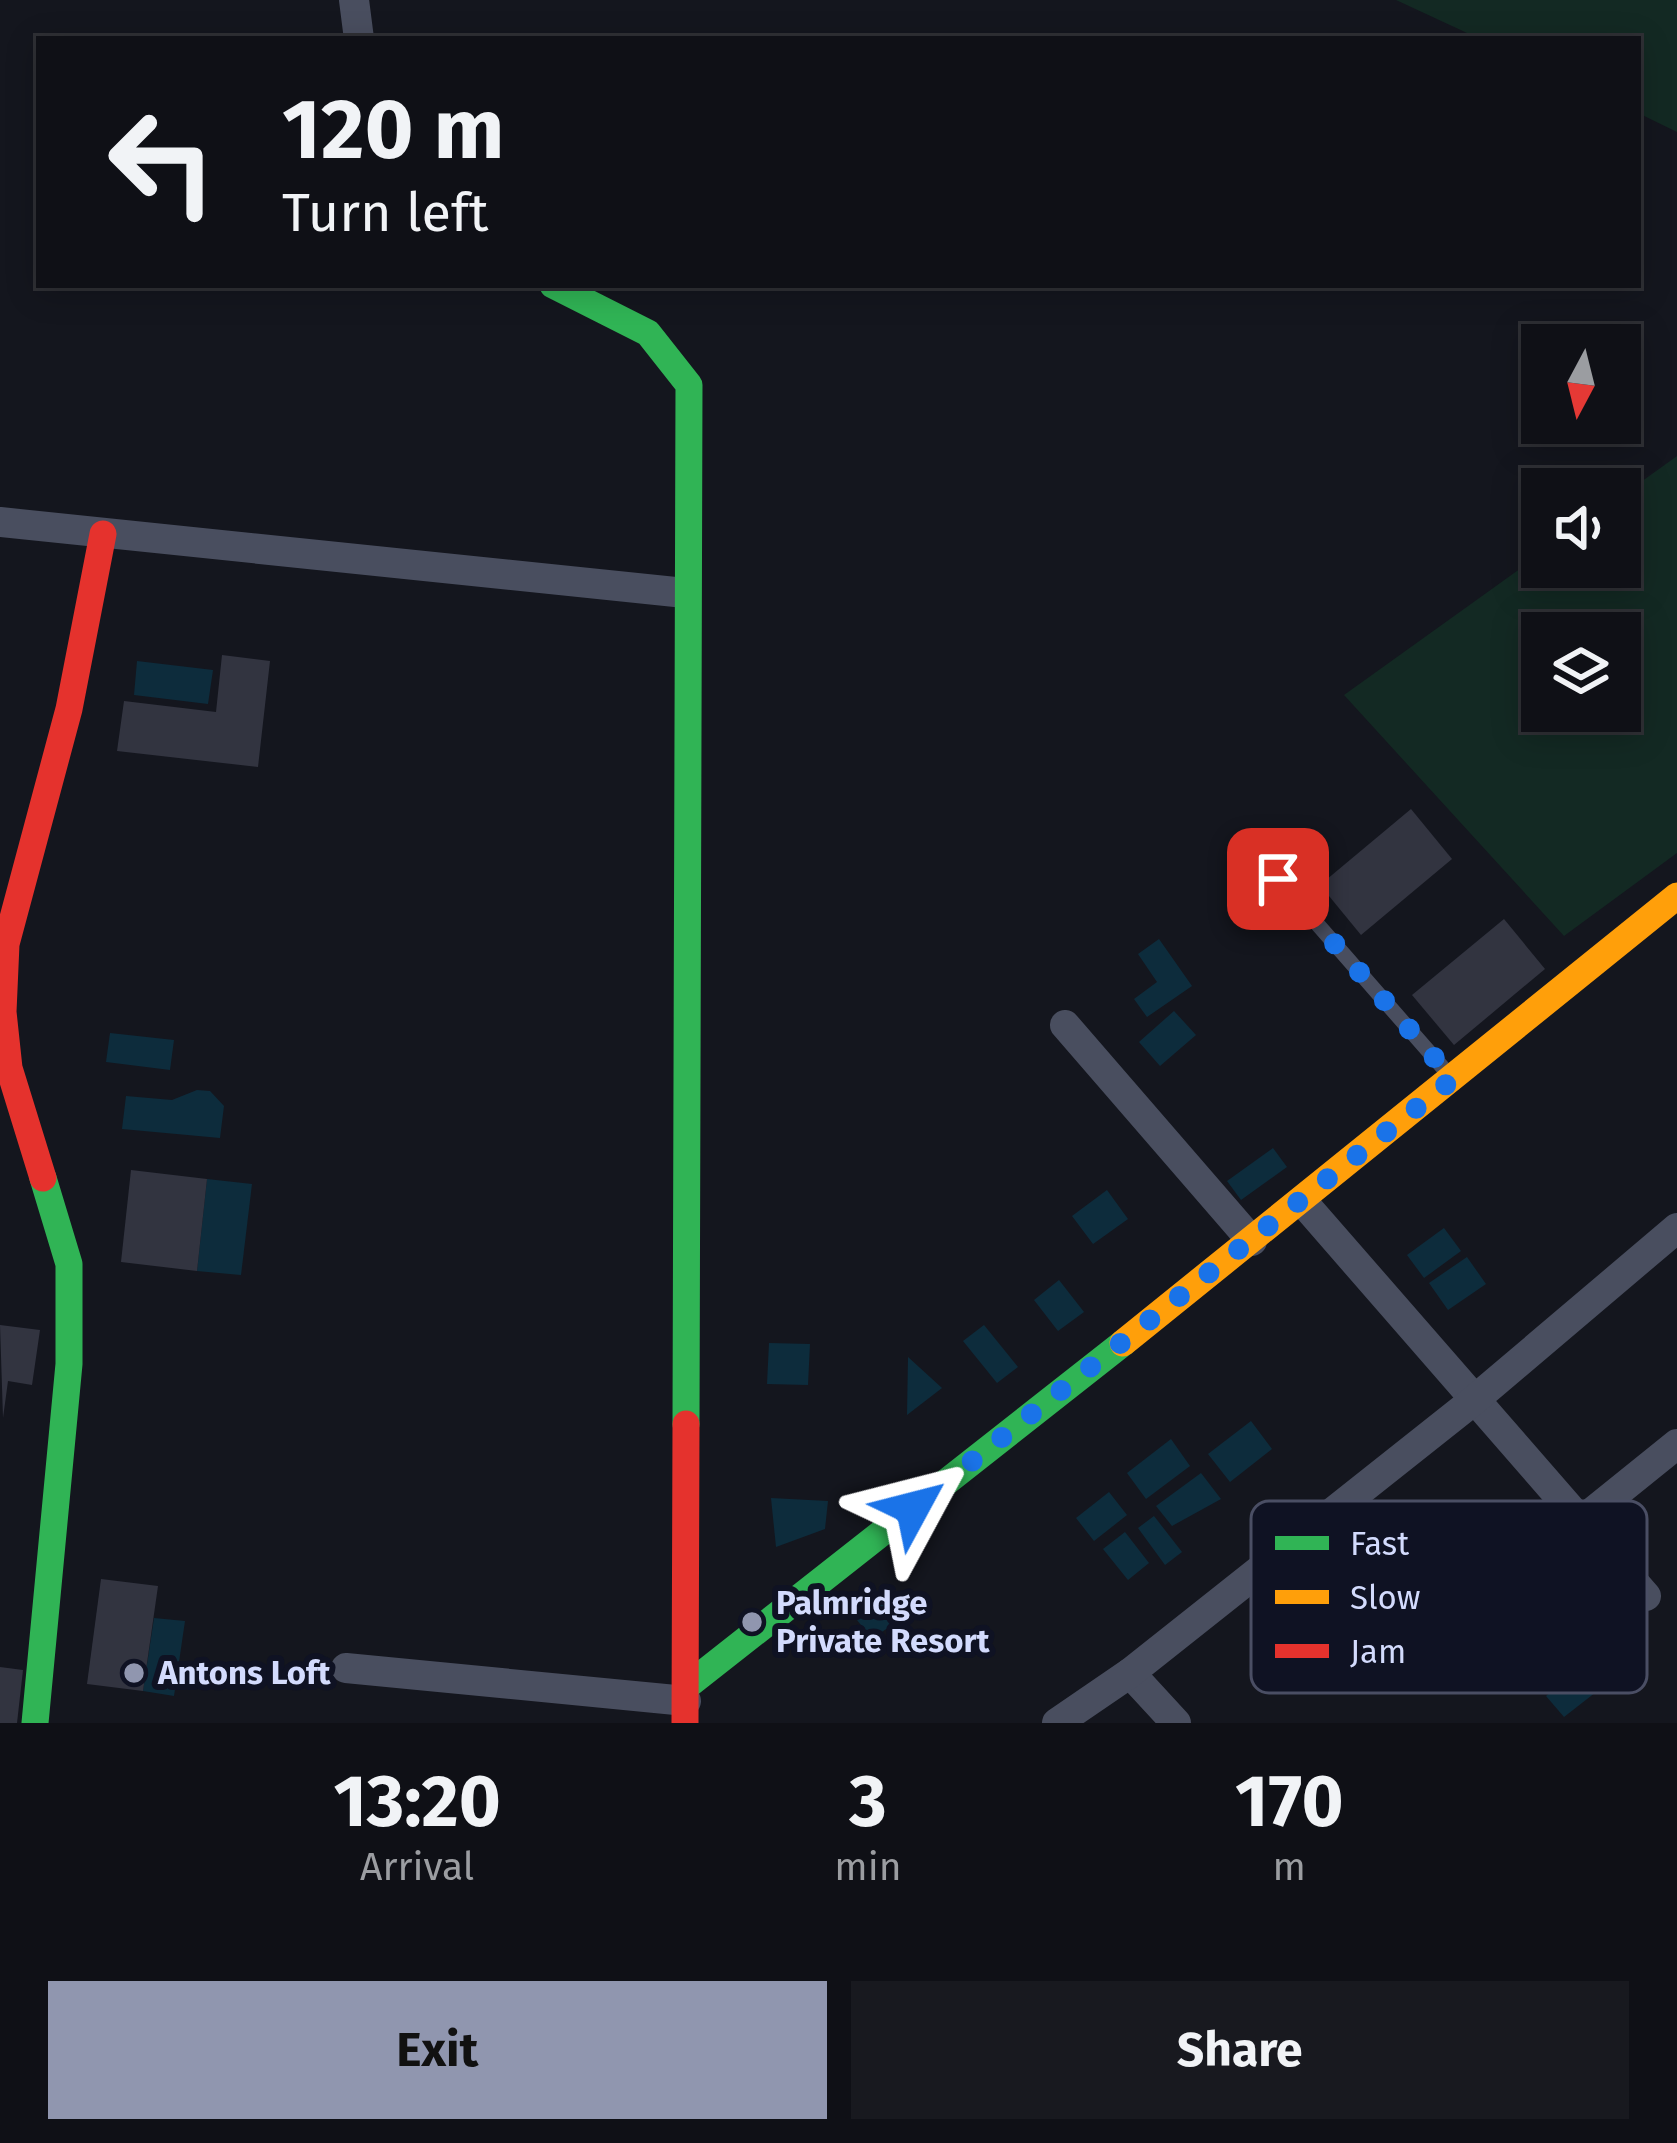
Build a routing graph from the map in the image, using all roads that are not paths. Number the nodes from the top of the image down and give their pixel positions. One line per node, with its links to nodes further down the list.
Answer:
1 (354, 0): 2 (street)
2 (359, 36)
3 (560, 288): 6 (street)
4 (0, 522): 5 (street)
5 (103, 534): 6 (street); 10 (street)
6 (685, 592): 23 (street)
7 (1278, 879): 11 (lane)
8 (1677, 896): 11 (street)
9 (1066, 1025): 14 (street)
10 (4, 1068): 24 (street)
11 (1453, 1079): 12 (street)
12 (1302, 1201): 14 (street); 15 (street)
13 (1677, 1228): 15 (street)
14 (1252, 1241): 23 (street)
15 (1473, 1401): 17 (street); 18 (street)
16 (1677, 1444): 19 (street)
17 (1347, 1501)
18 (1561, 1501)
19 (1606, 1501)
20 (1251, 1577): 22 (street)
21 (346, 1668): 23 (street)
22 (1130, 1673): 25 (street); 26 (street)
23 (686, 1703)
24 (35, 1723)
25 (1057, 1723)
26 (1176, 1723)

